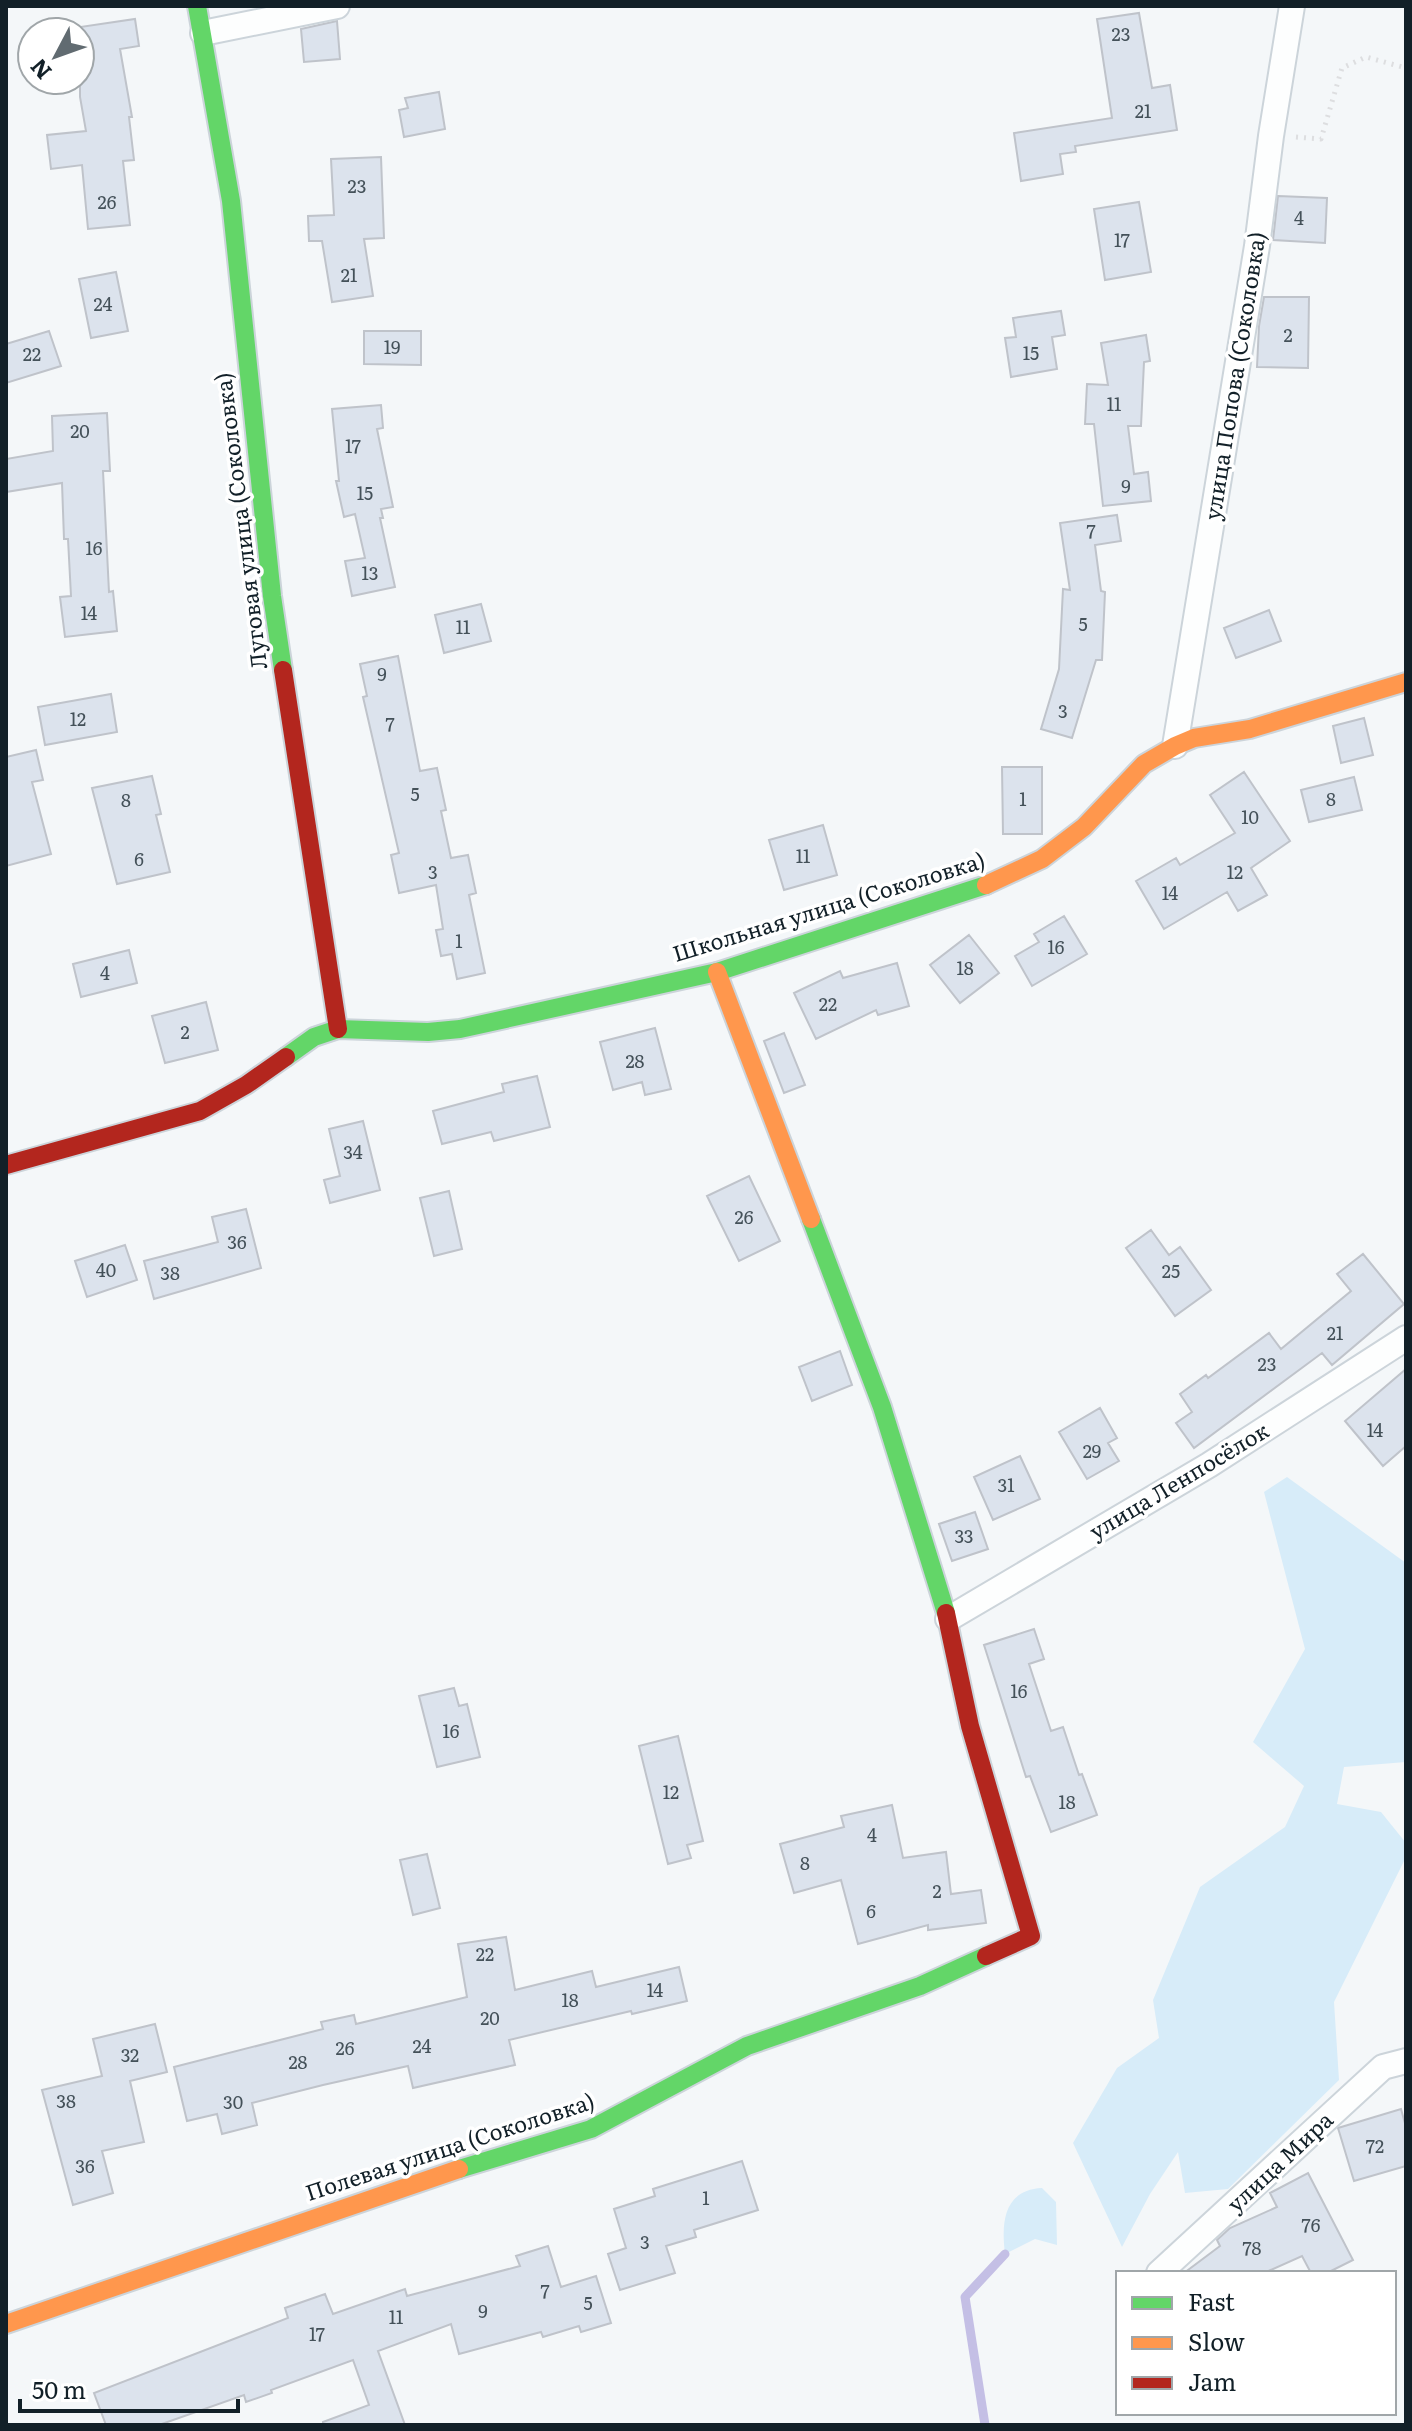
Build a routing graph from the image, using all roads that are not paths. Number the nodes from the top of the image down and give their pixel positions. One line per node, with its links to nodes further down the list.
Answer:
1 (197, 6): 4 (street, Луговая улица (Соколовка))
2 (337, 6): 4 (street)
3 (1292, 6): 6 (street, улица Попова (Соколовка))
4 (203, 33): 8 (street, Луговая улица (Соколовка))
5 (1406, 682): 6 (street, Школьная улица (Соколовка))
6 (1175, 746): 7 (street, Школьная улица (Соколовка))
7 (717, 972): 8 (street, Школьная улица (Соколовка)); 11 (street)
8 (338, 1029): 9 (street, Школьная улица (Соколовка))
9 (6, 1165)
10 (1406, 1338): 11 (street, улица Ленпосёлок)
11 (948, 1619): 14 (street, Полевая улица (Соколовка))
12 (1406, 2061): 13 (street, улица Мира)
13 (1161, 2271)
14 (6, 2324)

